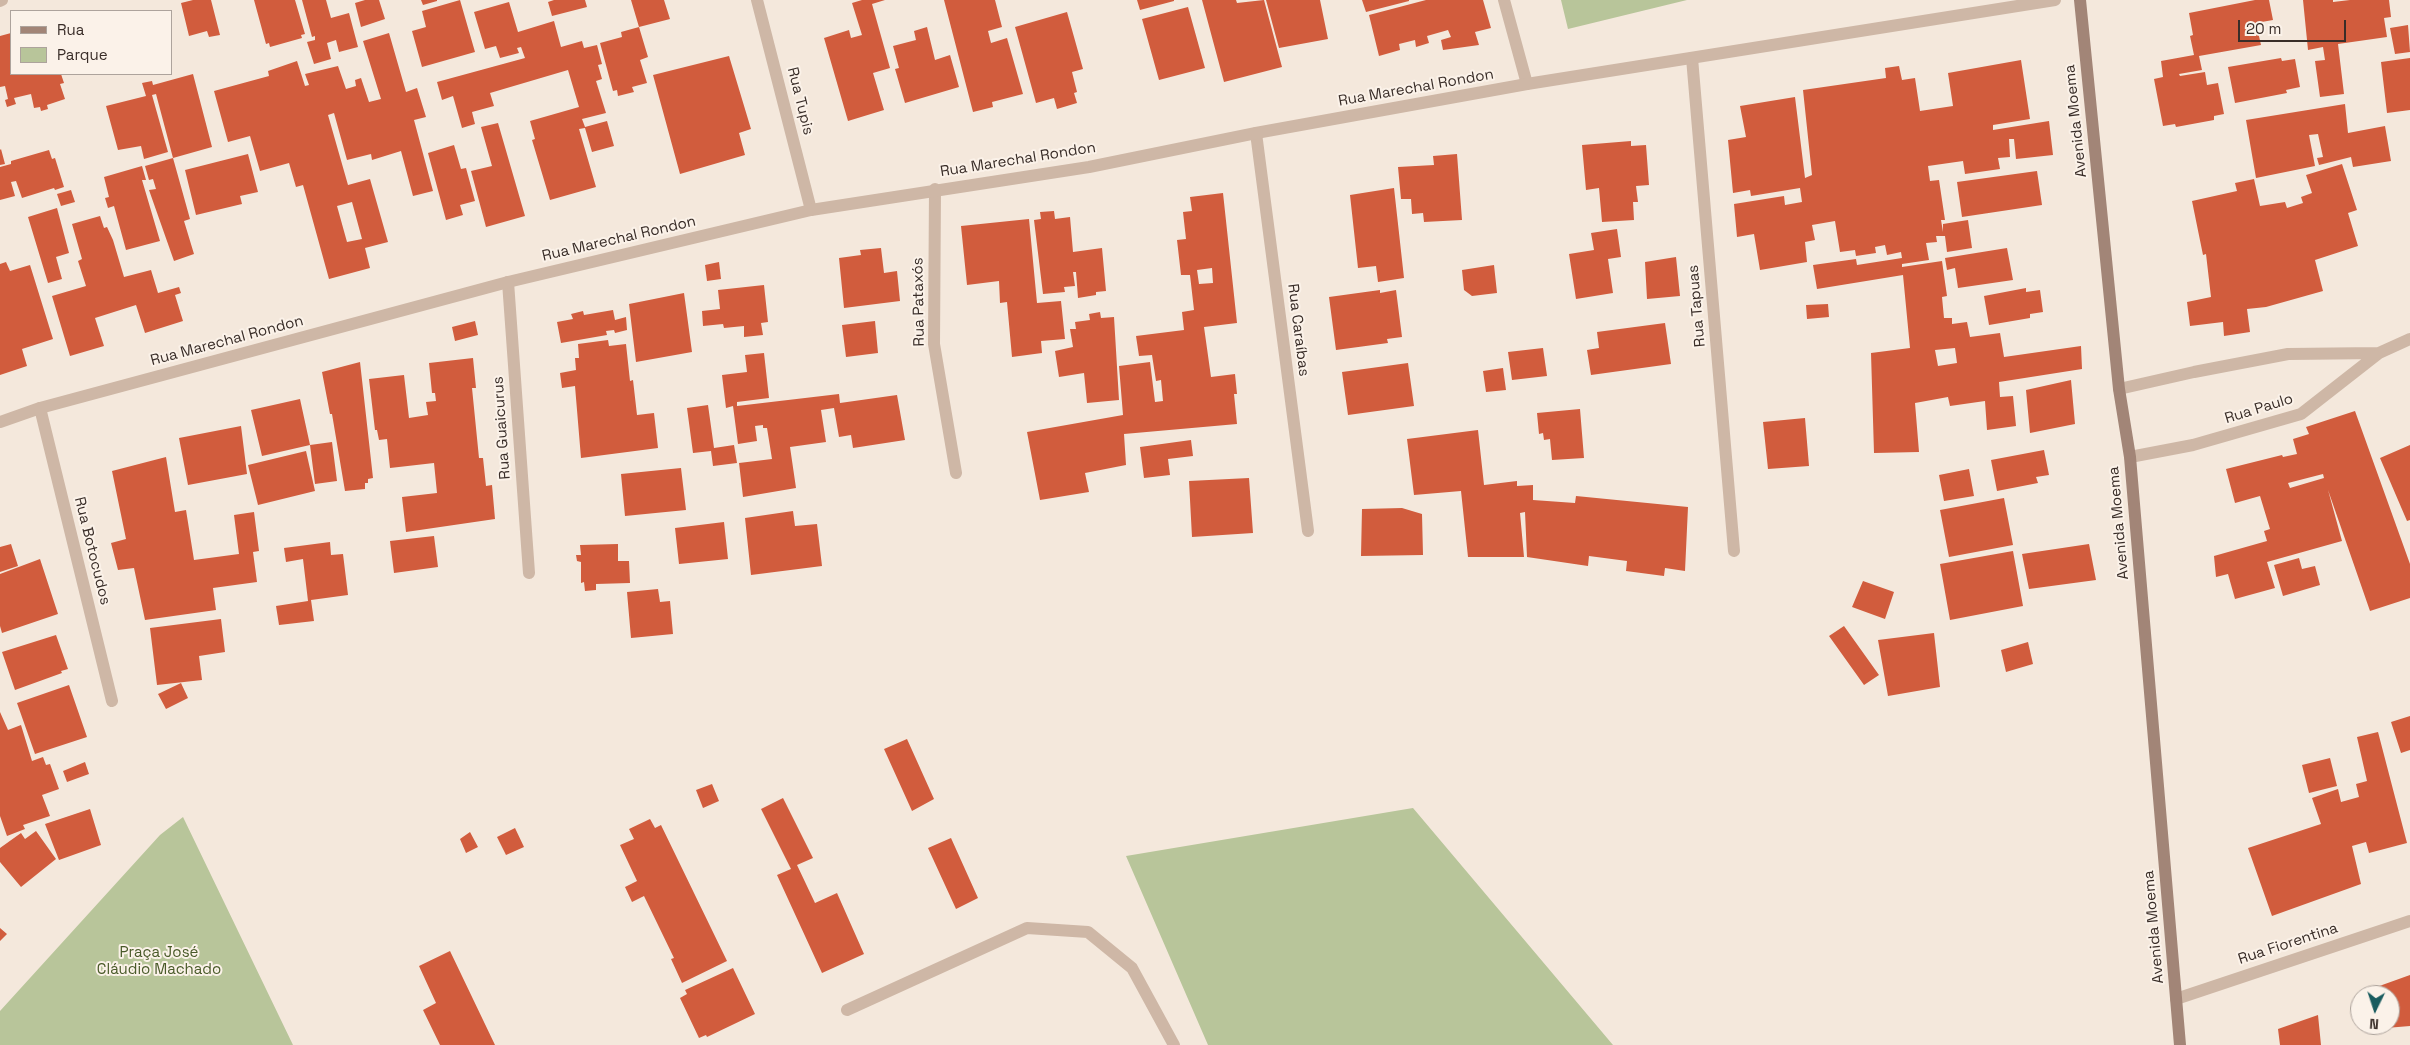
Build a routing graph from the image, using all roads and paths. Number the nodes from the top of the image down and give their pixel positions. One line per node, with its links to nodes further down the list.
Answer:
1 (757, 0): 9 (street, Rua Tupis)
2 (1504, 0): 6 (street)
3 (2055, 0): 5 (street, Rua Marechal Rondon)
4 (2080, 0): 13 (main road, Avenida Moema)
5 (1692, 58): 6 (street, Rua Marechal Rondon); 19 (street, Rua Tapuas)
6 (1527, 84): 7 (street, Rua Marechal Rondon)
7 (1256, 133): 8 (street, Rua Marechal Rondon); 18 (street, Rua Caraíbas)
8 (935, 189): 9 (street, Rua Marechal Rondon); 17 (street, Rua Pataxós)
9 (811, 210): 10 (street, Rua Marechal Rondon)
10 (508, 282): 14 (street, Rua Marechal Rondon); 20 (street, Rua Guaicurus)
11 (2410, 339): 12 (street, Rua Paulo)
12 (2380, 353): 13 (street, Rua Paulo); 16 (street, Rua Paulo)
13 (2119, 389): 16 (main road, Avenida Moema)
14 (40, 408): 15 (street, Rua Marechal Rondon); 21 (street, Rua Botocudos)
15 (0, 422)
16 (2130, 457): 23 (main road, Avenida Moema)
17 (956, 473)
18 (1308, 531)
19 (1734, 552)
20 (530, 573)
21 (112, 701)
22 (2410, 921): 23 (street, Rua Fiorentina)
23 (2176, 999): 26 (main road, Avenida Moema)
24 (847, 1010): 25 (street)
25 (1174, 1045)
26 (2180, 1045)

